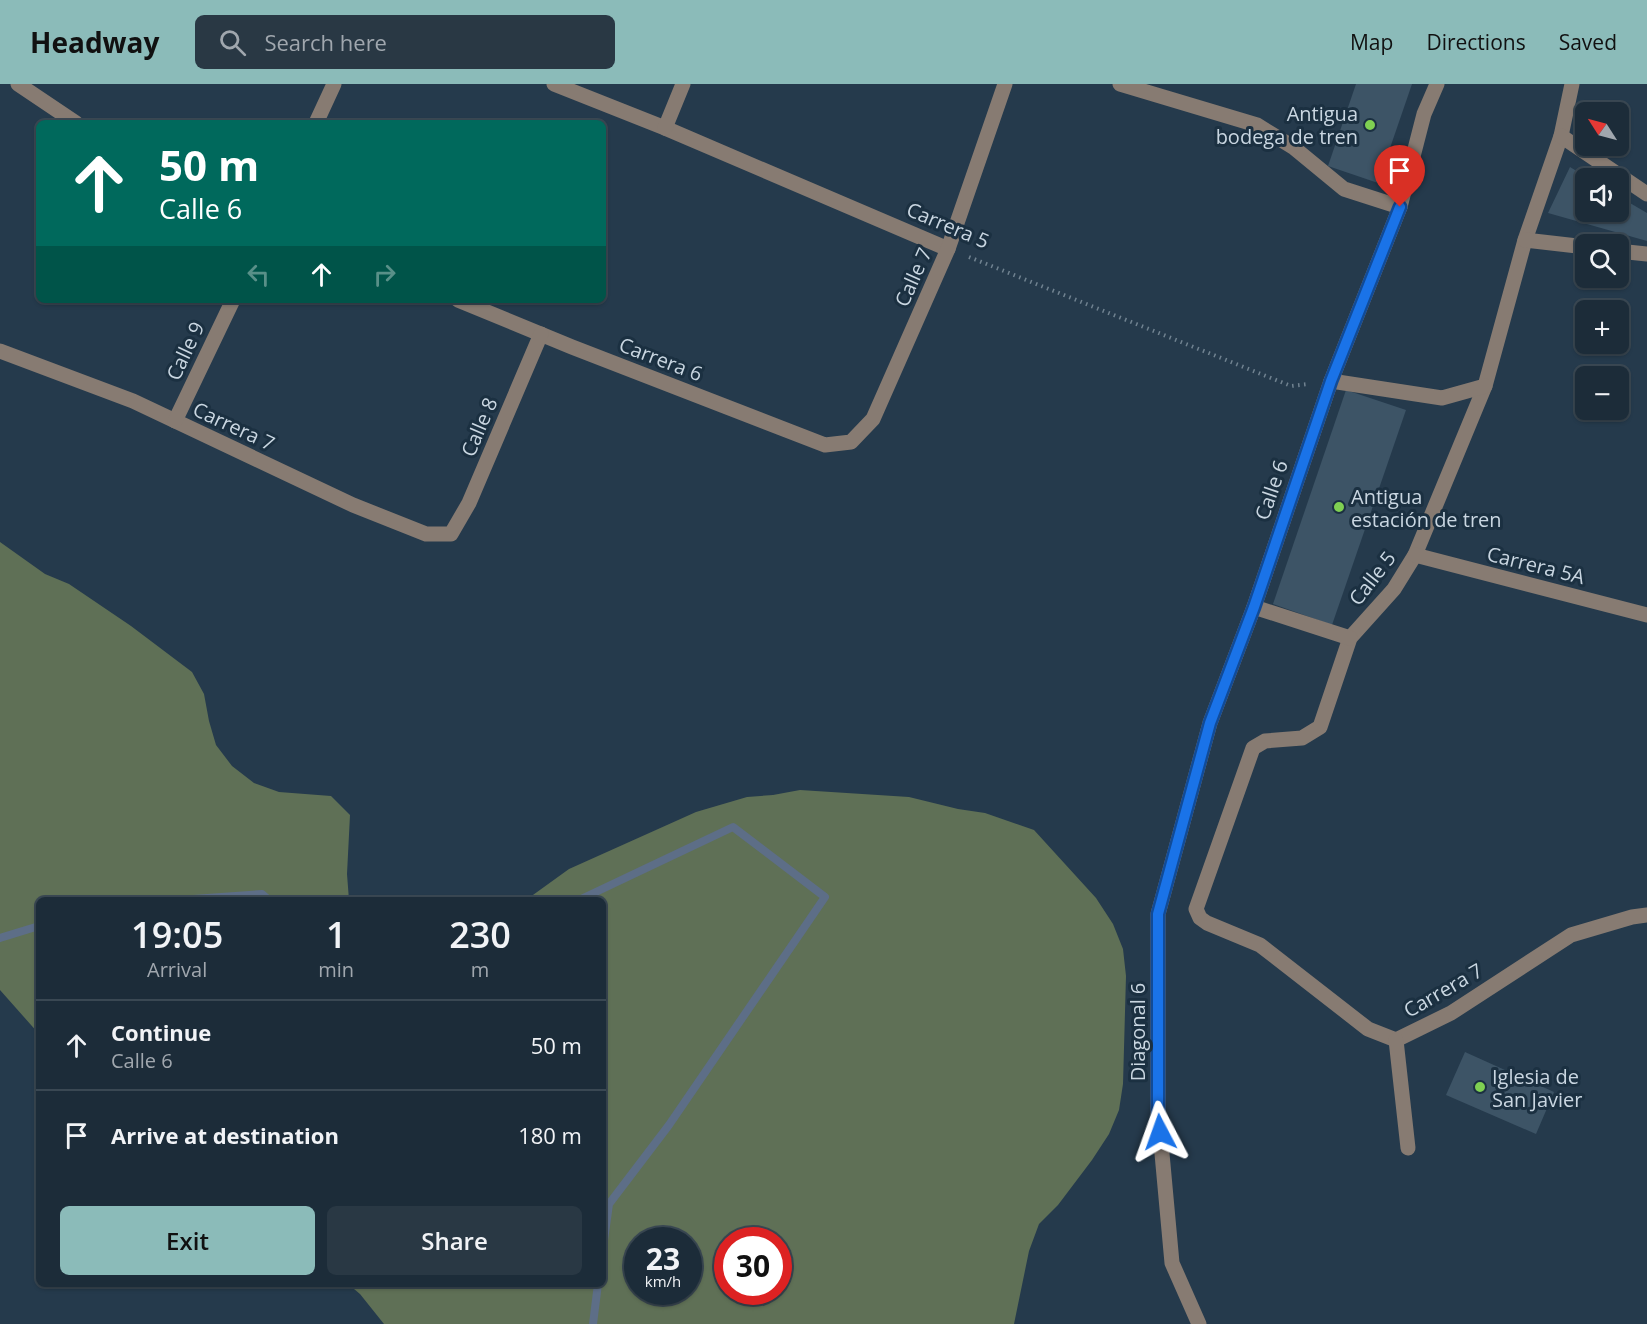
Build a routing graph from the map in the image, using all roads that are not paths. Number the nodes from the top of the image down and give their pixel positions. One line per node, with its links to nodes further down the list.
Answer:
1 (18, 84): 9 (street)
2 (334, 84): 10 (street)
3 (554, 84): 11 (street, Carrera 5)
4 (683, 84): 11 (street)
5 (1005, 84): 17 (street, Calle 7)
6 (1120, 84): 14 (street)
7 (1437, 84): 14 (street, Calle 6)
8 (1572, 84): 12 (street, Calle 5)
9 (72, 120)
10 (317, 120)
11 (665, 128): 17 (street, Carrera 5)
12 (1561, 135): 13 (street); 15 (street, Calle 5)
13 (1647, 194)
14 (1400, 207): 24 (street, Calle 6)
15 (1525, 240): 16 (street); 25 (street, Calle 5)
16 (1575, 246)
17 (948, 249): 27 (street, Calle 7)
18 (1629, 252): 19 (street)
19 (1647, 254)
20 (232, 303): 26 (street, Calle 9)
21 (465, 303): 22 (street, Carrera 6)
22 (542, 334): 27 (street, Carrera 6); 28 (street, Calle 8)
23 (0, 351): 26 (street, Carrera 7)
24 (1331, 381): 25 (street); 30 (street, Calle 6)
25 (1485, 386): 29 (street, Calle 5)
26 (176, 421): 28 (street, Carrera 7)
27 (851, 442)
28 (451, 534)
29 (1415, 555): 31 (street, Carrera 5A); 32 (street, Calle 5)
30 (1254, 607): 32 (street); 33 (street, Calle 6)
31 (1647, 615)
32 (1350, 638): 35 (street, Calle 5)
33 (1158, 914): 38 (street, Diagonal 6)
34 (1647, 915): 36 (street, Carrera 7)
35 (1207, 923): 36 (street, Carrera 7)
36 (1396, 1040): 37 (street)
37 (1408, 1148)
38 (1199, 1324)

